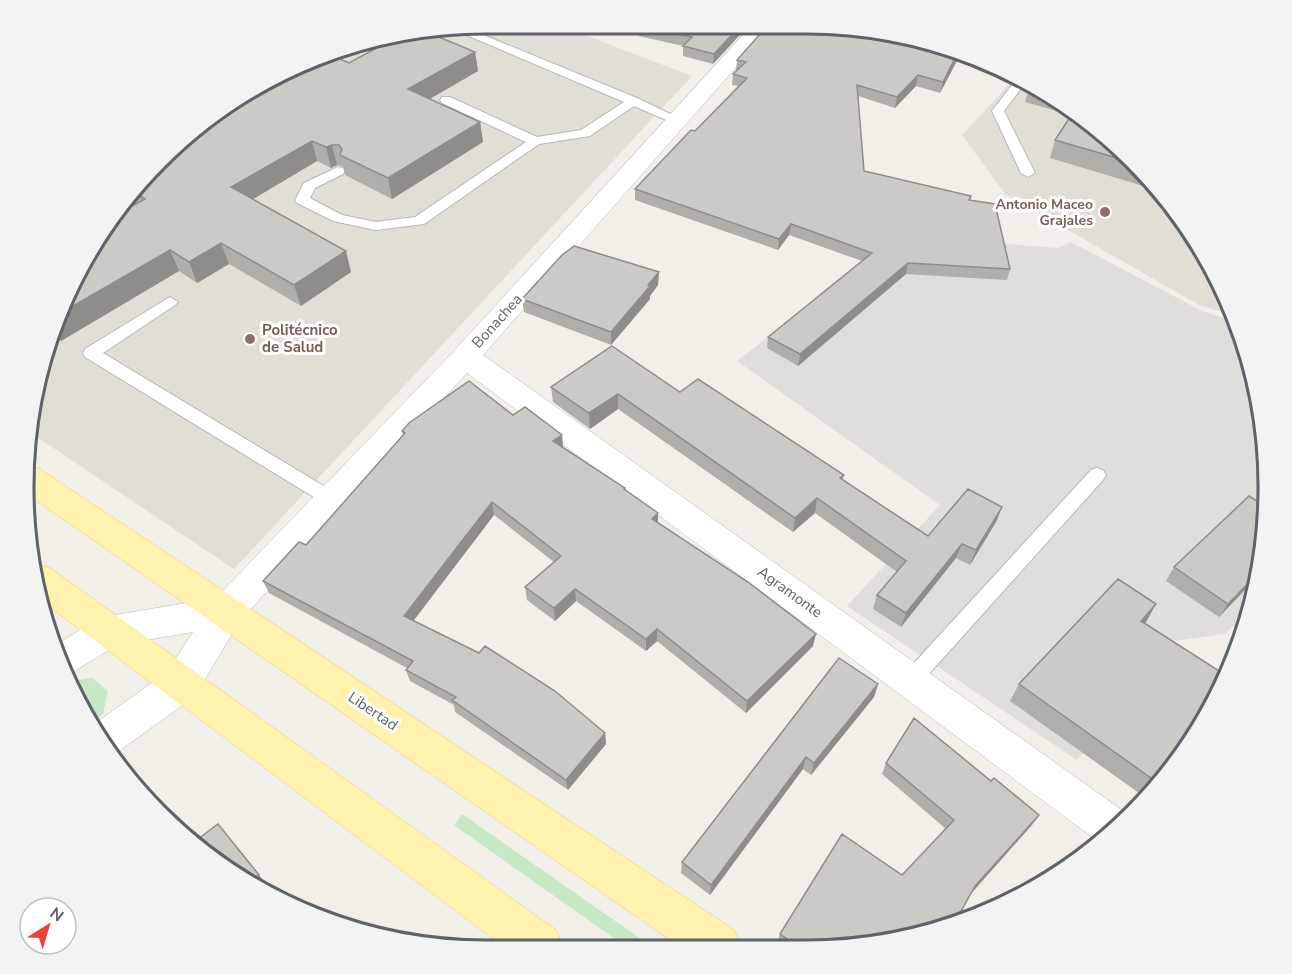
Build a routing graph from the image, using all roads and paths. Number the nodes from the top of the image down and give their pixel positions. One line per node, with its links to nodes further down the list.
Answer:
1 (473, 34): 5 (lane)
2 (755, 34): 6 (street, Bonachea)
3 (1016, 87): 9 (lane)
4 (446, 100): 7 (lane)
5 (633, 101): 6 (lane); 7 (lane)
6 (677, 120): 11 (street, Bonachea)
7 (535, 141): 8 (lane)
8 (338, 171)
9 (1029, 173)
10 (170, 302): 14 (lane)
11 (465, 357): 14 (street, Bonachea); 19 (street, Agramonte)
12 (1097, 475): 19 (lane)
13 (34, 482): 16 (main road, Libertad)
14 (332, 499): 16 (street, Bonachea)
15 (45, 584): 17 (main road)
16 (226, 611): 17 (street); 20 (street, Bonachea); 24 (main road, Libertad)
17 (109, 631): 18 (street); 20 (main road)
18 (68, 657)
19 (911, 680): 22 (street, Agramonte)
20 (181, 684): 21 (street, Bonachea); 23 (main road)
21 (110, 736)
22 (1107, 823)
23 (532, 940)
24 (709, 940)

